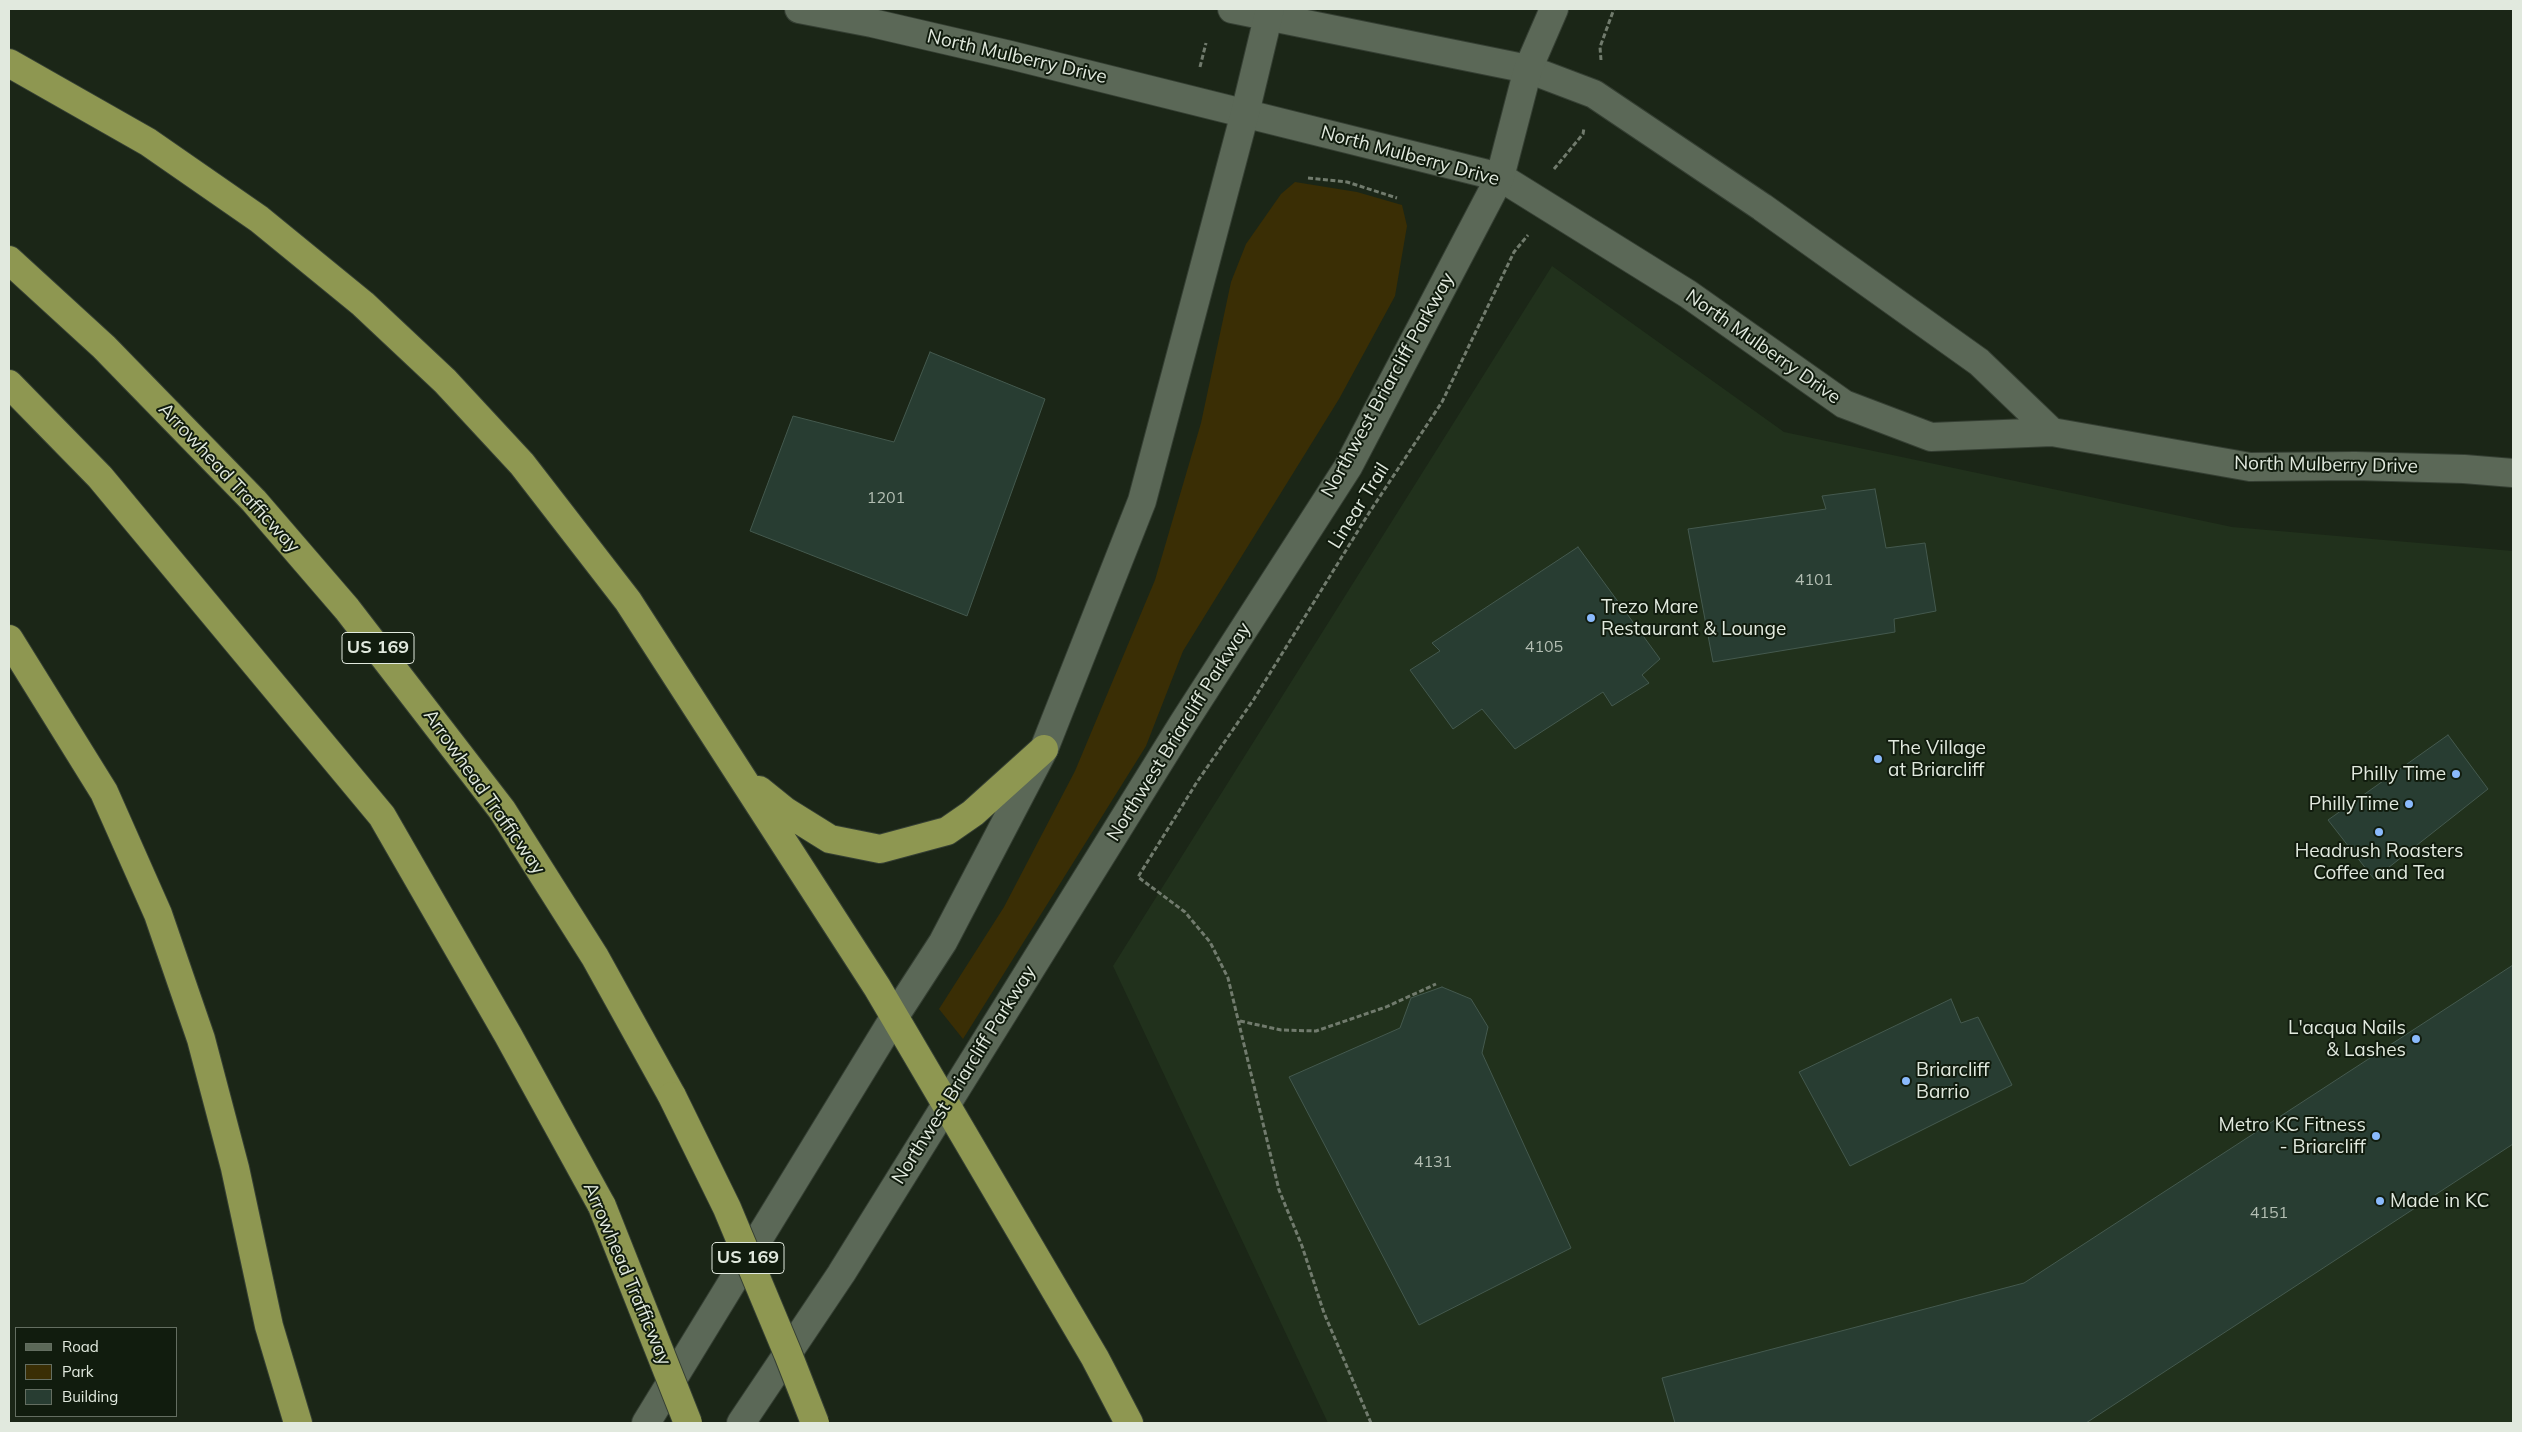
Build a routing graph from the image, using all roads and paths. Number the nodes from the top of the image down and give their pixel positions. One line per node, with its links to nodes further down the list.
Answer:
1 (800, 9): 9 (main road, North Mulberry Drive)
2 (1232, 9): 4 (main road)
3 (1554, 9): 7 (main road, Northwest Briarcliff Parkway)
4 (1269, 12): 7 (main road); 9 (main road)
5 (1206, 43): 8 (path)
6 (9, 63): 20 (highway)
7 (1528, 69): 11 (main road, Northwest Briarcliff Parkway); 16 (main road)
8 (1198, 76)
9 (1245, 113): 11 (main road, North Mulberry Drive); 19 (main road)
10 (1308, 178): 12 (path)
11 (1500, 178): 16 (main road, North Mulberry Drive); 24 (main road, Northwest Briarcliff Parkway)
12 (1397, 198)
13 (1528, 236): 23 (path, Linear Trail)
14 (9, 260): 29 (highway, Arrowhead Trafficway / US 169, bridge)
15 (9, 384): 27 (highway, Arrowhead Trafficway, bridge)
16 (2052, 432): 17 (main road, North Mulberry Drive)
17 (2513, 473)
18 (9, 639): 25 (highway)
19 (1044, 749): 20 (highway); 22 (main road)
20 (744, 778): 22 (highway)
21 (1436, 984): 23 (path)
22 (895, 1016): 24 (highway); 26 (main road)
23 (1240, 1020): 31 (path)
24 (945, 1104): 28 (main road, Northwest Briarcliff Parkway); 30 (highway)
25 (298, 1423)
26 (646, 1423)
27 (688, 1423)
28 (742, 1423)
29 (815, 1423)
30 (1129, 1423)
31 (1371, 1423)

